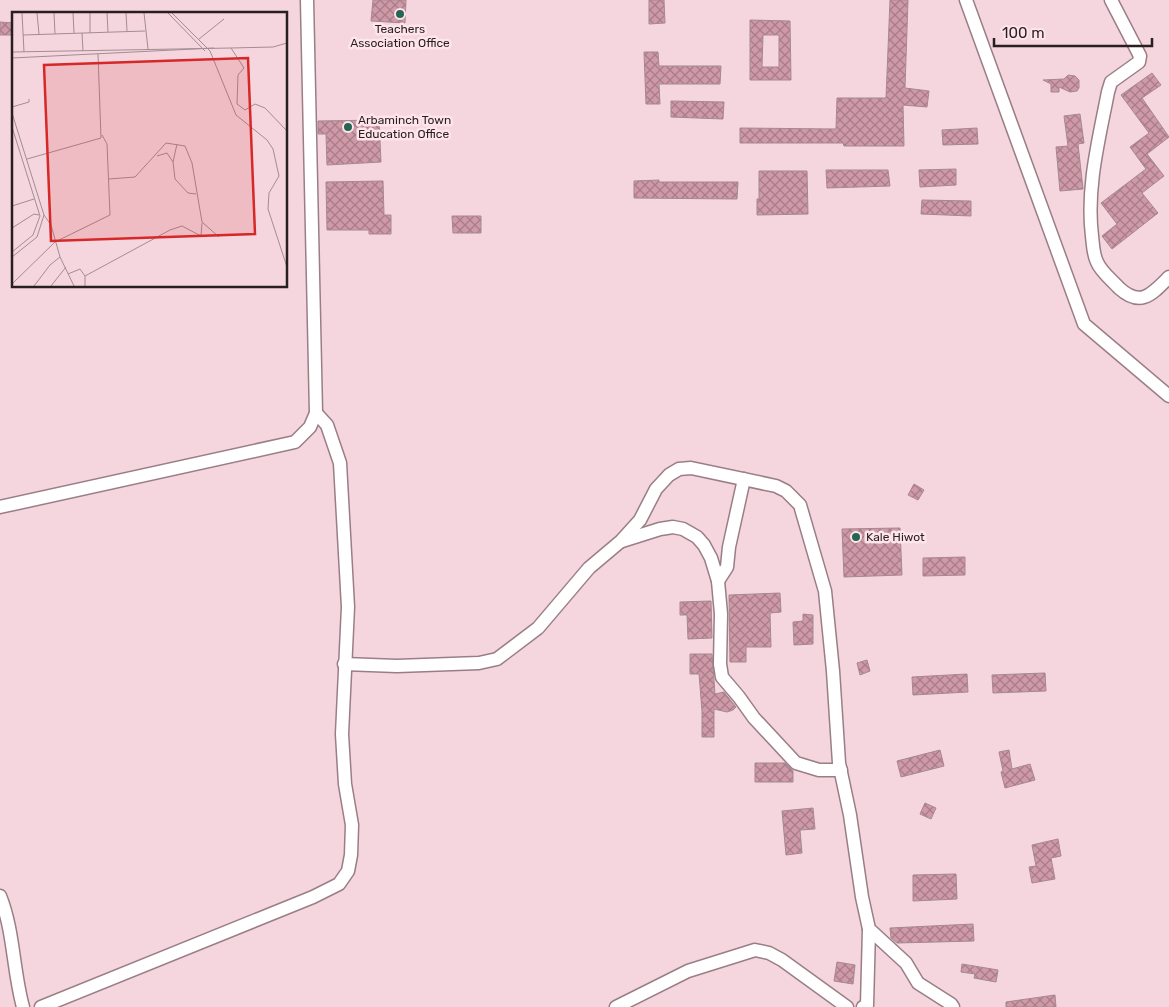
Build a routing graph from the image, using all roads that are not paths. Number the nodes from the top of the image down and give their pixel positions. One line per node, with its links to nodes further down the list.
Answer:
1 (307, 0): 6 (street)
2 (966, 0): 5 (street)
3 (1111, 0): 4 (street)
4 (1169, 277)
5 (1169, 396)
6 (316, 413): 8 (street); 11 (street)
7 (744, 479): 9 (street); 10 (street); 12 (street)
8 (0, 507)
9 (621, 541): 10 (street); 11 (street)
10 (718, 581): 12 (street)
11 (344, 664): 16 (street)
12 (841, 770): 14 (street)
13 (0, 896): 15 (street)
14 (869, 929): 19 (street); 20 (street)
15 (23, 1007)
16 (41, 1007)
17 (616, 1007): 18 (street)
18 (846, 1007)
19 (863, 1007)
20 (953, 1007)

